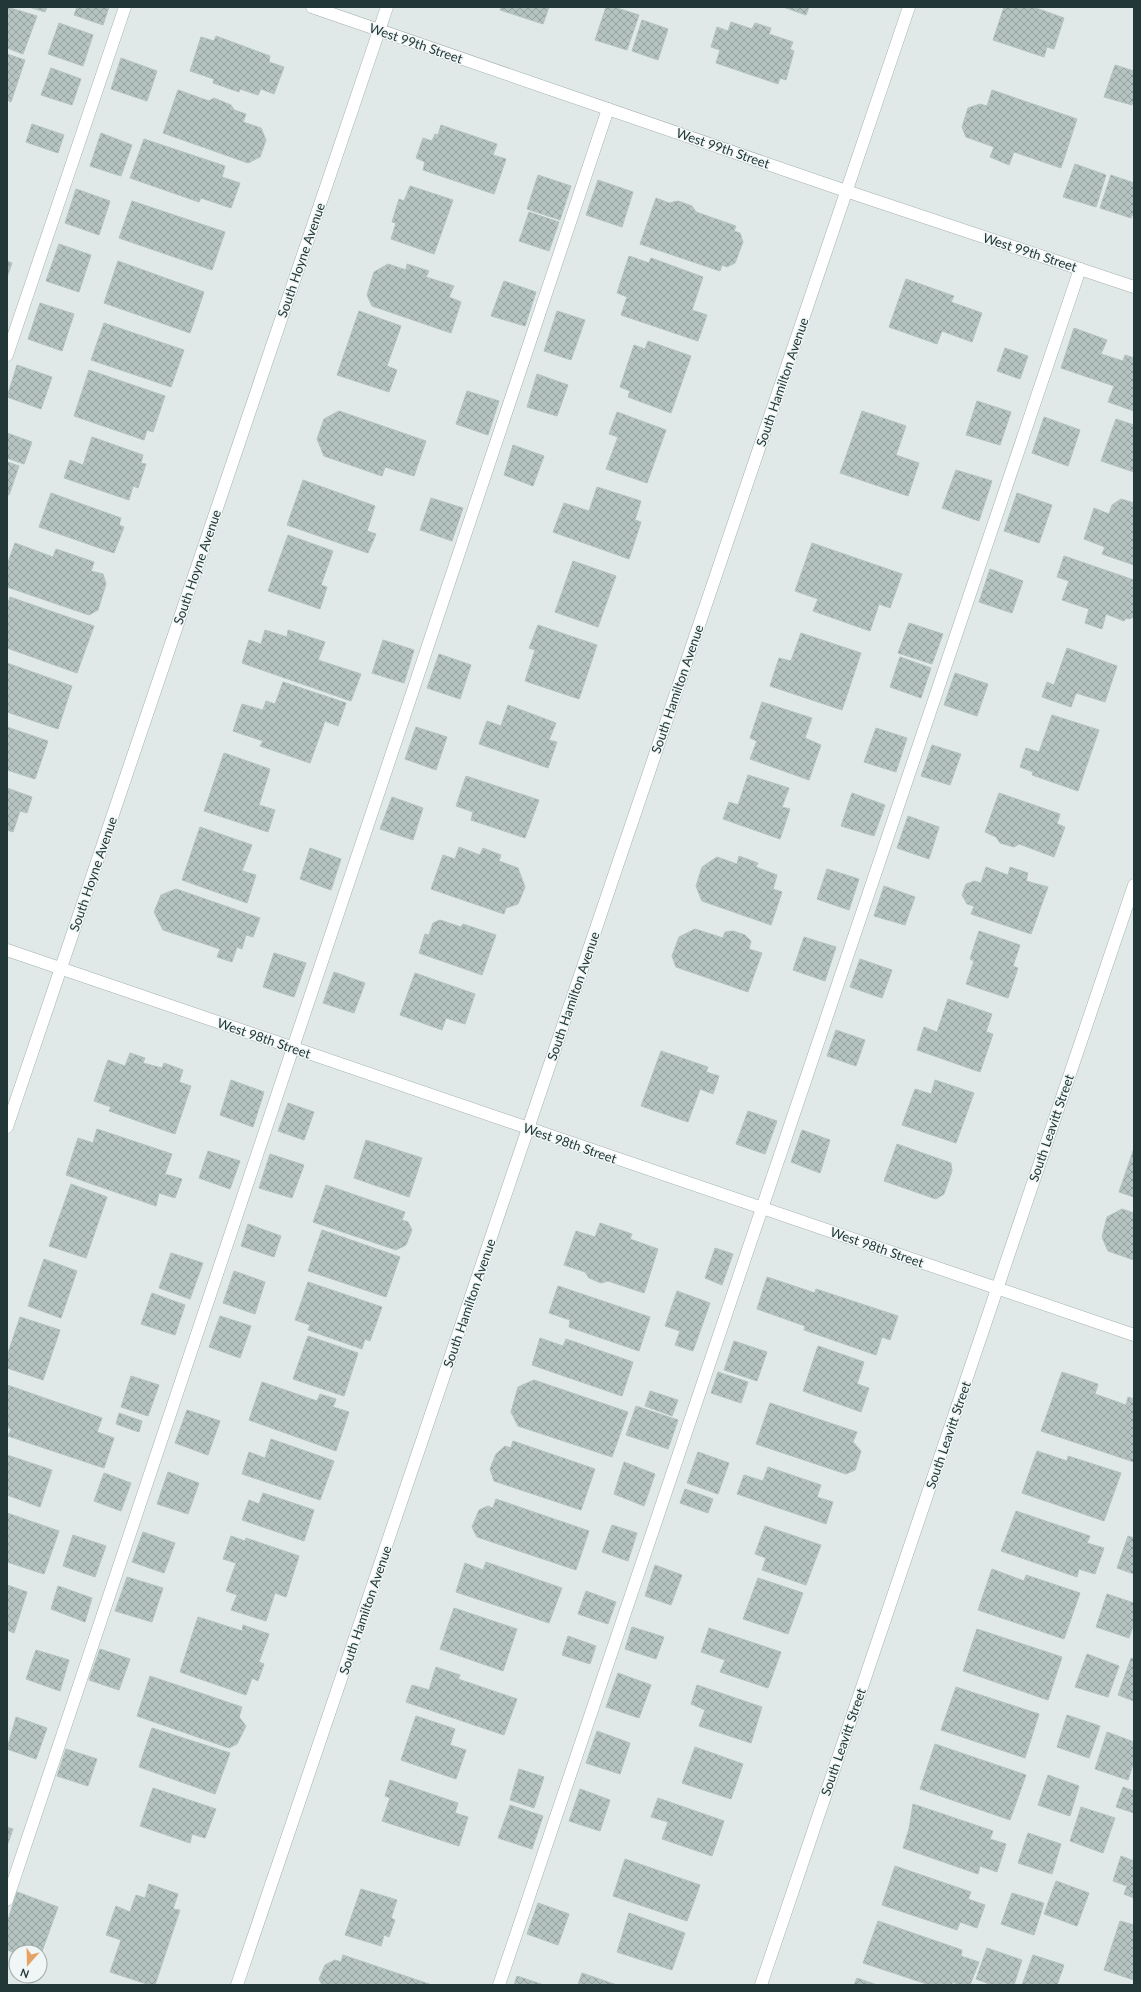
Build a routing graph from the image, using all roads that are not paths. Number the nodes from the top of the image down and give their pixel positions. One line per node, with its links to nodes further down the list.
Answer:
1 (125, 7): 10 (street)
2 (312, 7): 5 (street, West 99th Street)
3 (387, 7): 5 (street, South Hoyne Avenue)
4 (909, 7): 7 (street, South Hamilton Avenue)
5 (379, 30): 6 (street, West 99th Street); 13 (street, South Hoyne Avenue)
6 (608, 109): 7 (street, West 99th Street); 14 (street)
7 (846, 191): 8 (street, West 99th Street); 16 (street, South Hamilton Avenue)
8 (1080, 269): 9 (street, West 99th Street); 17 (street)
9 (1134, 287)
10 (7, 355)
11 (1134, 885): 18 (street, South Leavitt Street)
12 (7, 950): 13 (street, West 98th Street)
13 (61, 969): 14 (street, West 98th Street); 15 (street, South Hoyne Avenue)
14 (293, 1048): 16 (street, West 98th Street); 20 (street)
15 (7, 1127)
16 (528, 1128): 17 (street, West 98th Street); 21 (street, South Hamilton Avenue)
17 (762, 1208): 18 (street, West 98th Street); 22 (street)
18 (997, 1288): 19 (street, West 98th Street); 23 (street, South Leavitt Street)
19 (1134, 1335)
20 (7, 1900)
21 (238, 1985)
22 (499, 1985)
23 (761, 1985)

